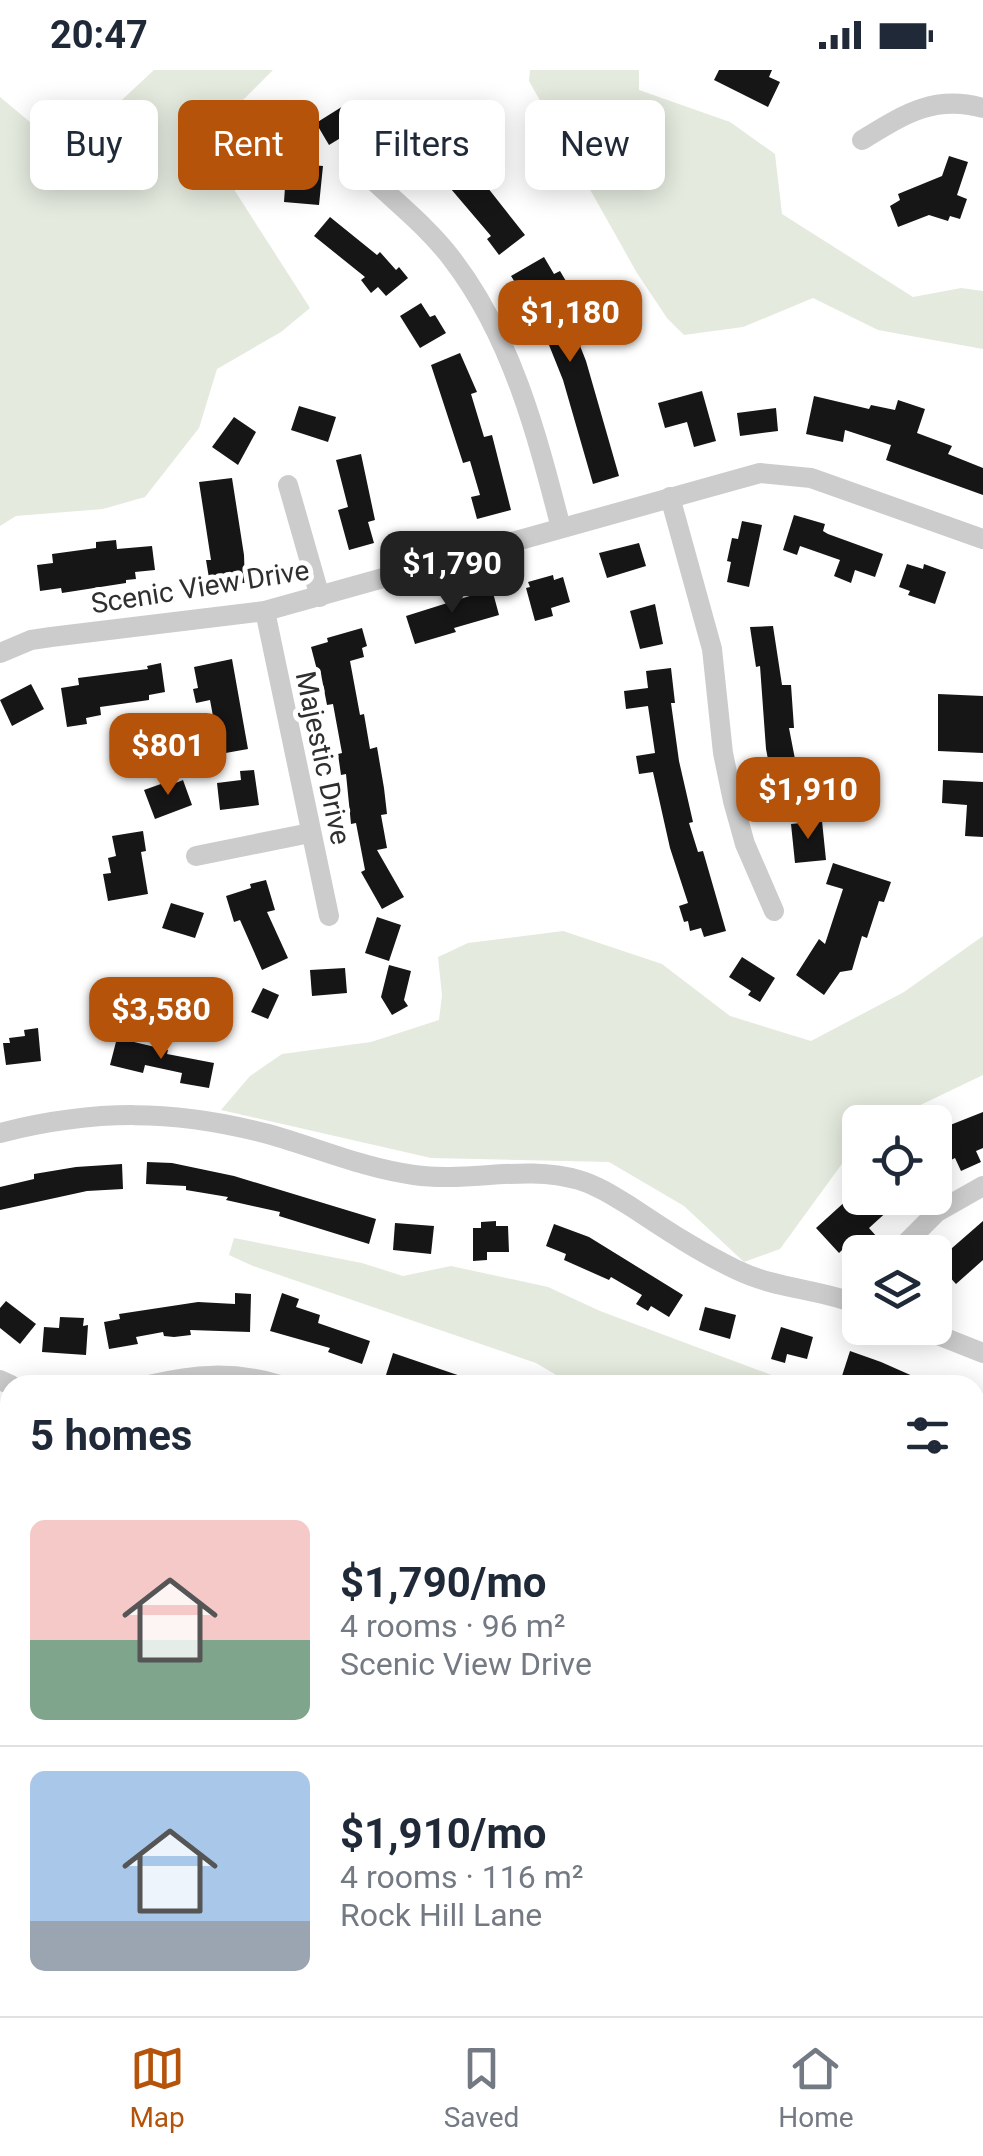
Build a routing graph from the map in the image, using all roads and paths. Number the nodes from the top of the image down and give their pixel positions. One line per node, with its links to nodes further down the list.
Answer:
1 (983, 108): 2 (street)
2 (862, 140)
3 (383, 190): 6 (street)
4 (288, 486): 8 (street)
5 (670, 497): 6 (street, Scenic View Drive); 7 (street, Scenic View Drive); 13 (street)
6 (561, 528): 8 (street, Scenic View Drive)
7 (983, 539)
8 (320, 597): 9 (street, Scenic View Drive)
9 (265, 610): 10 (street, Scenic View Drive); 11 (street, Majestic Drive)
10 (0, 653)
11 (310, 832): 12 (street); 14 (street, Majestic Drive)
12 (196, 856)
13 (774, 911)
14 (329, 916)
15 (0, 1134): 18 (street)
16 (983, 1186): 17 (street)
17 (914, 1235)
18 (842, 1301)
19 (952, 1341): 20 (street)
20 (983, 1353)
21 (204, 1375): 22 (street)
22 (232, 1375)

